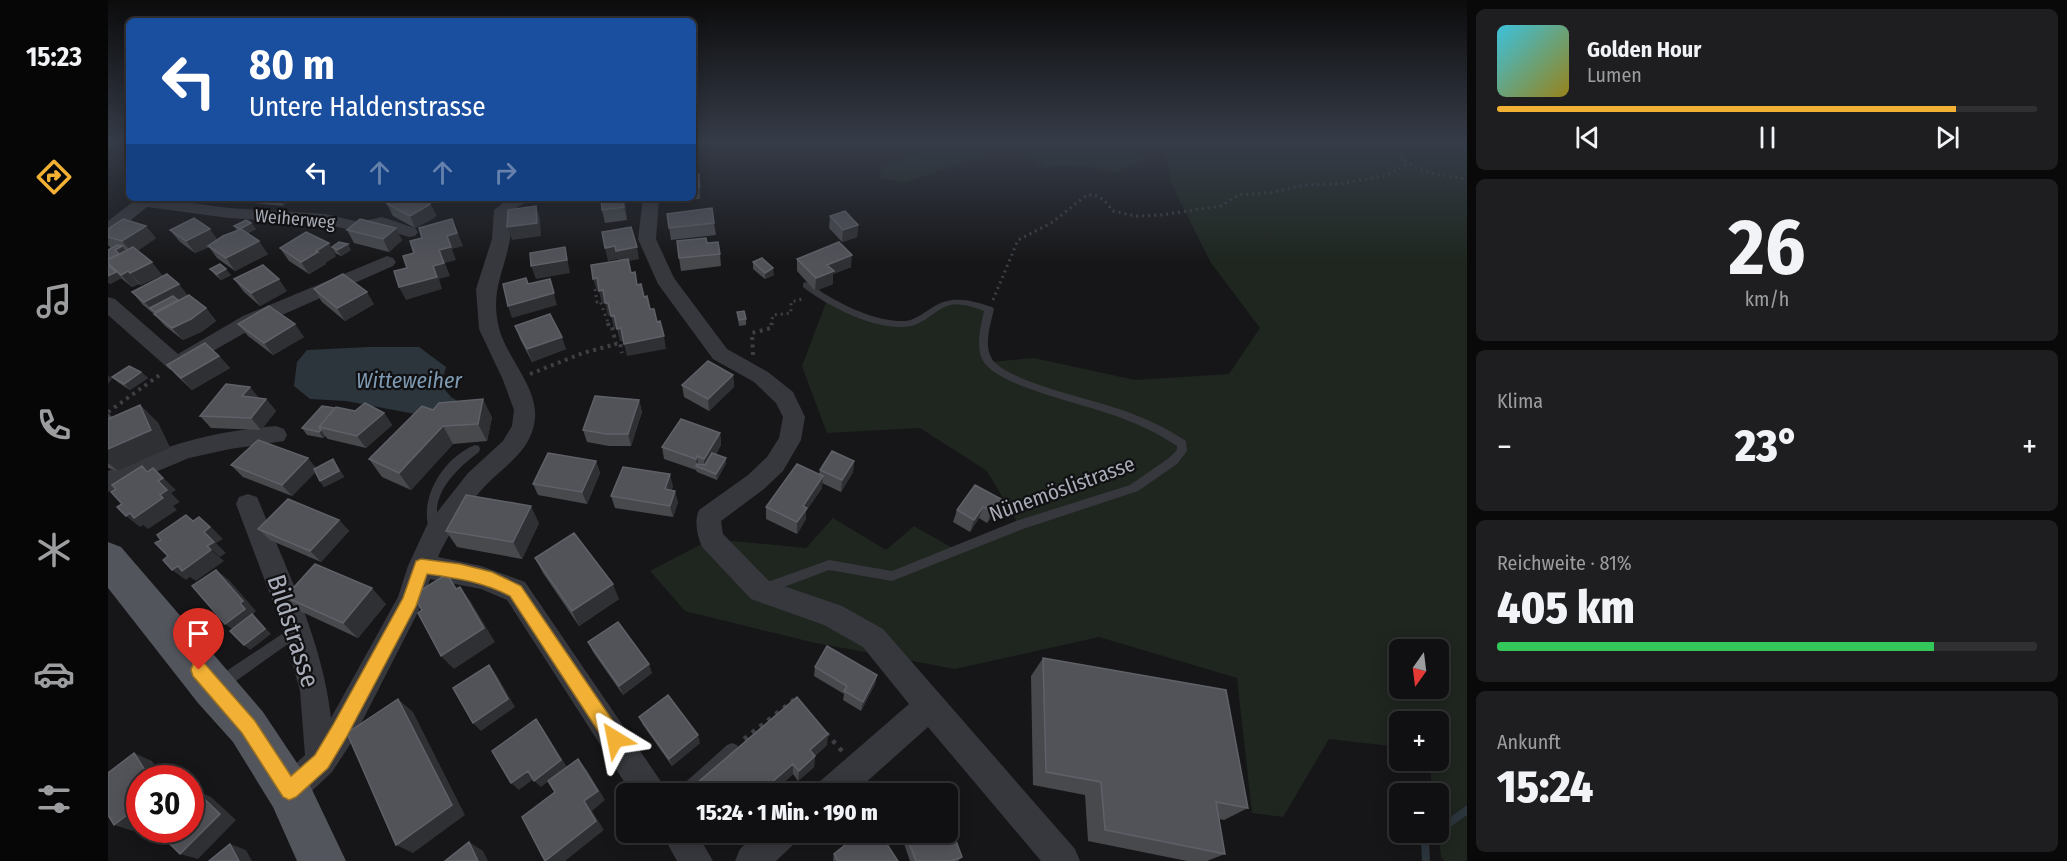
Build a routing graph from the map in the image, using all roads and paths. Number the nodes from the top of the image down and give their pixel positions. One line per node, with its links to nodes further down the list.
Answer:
1 (1349, 182): 12 (path)
2 (145, 201): 6 (street)
3 (154, 201): 7 (street, Weiherweg)
4 (516, 201): 16 (street)
5 (651, 201): 17 (street)
6 (108, 230)
7 (409, 232)
8 (387, 262): 15 (street)
9 (809, 288): 12 (lane); 17 (path)
10 (595, 289): 13 (path)
11 (108, 304): 15 (street)
12 (989, 309): 26 (lane, Nünemöslistrasse)
13 (616, 344): 14 (path); 16 (path)
14 (622, 352)
15 (176, 364): 18 (path)
16 (526, 376): 23 (street)
17 (761, 377): 26 (street)
18 (108, 412)
19 (276, 435): 21 (street)
20 (475, 449): 23 (lane)
21 (108, 482)
22 (248, 504): 27 (street, Bildstrasse)
23 (436, 532): 25 (street)
24 (108, 559): 28 (main road)
25 (421, 566): 34 (street); 36 (street)
26 (760, 590): 29 (street)
27 (297, 629): 28 (lane); 34 (street, Bildstrasse)
28 (213, 688): 39 (main road)
29 (929, 706): 35 (street); 45 (street)
30 (802, 708): 32 (path)
31 (818, 725): 35 (path)
32 (744, 739)
33 (732, 750): 37 (lane)
34 (321, 761): 39 (street)
35 (857, 768): 38 (street)
36 (644, 783)
37 (695, 783)
38 (841, 783)
39 (289, 790): 42 (main road)
40 (684, 843): 43 (street)
41 (772, 843): 44 (street)
42 (322, 861)
43 (696, 861)
44 (752, 861)
45 (1063, 861)

